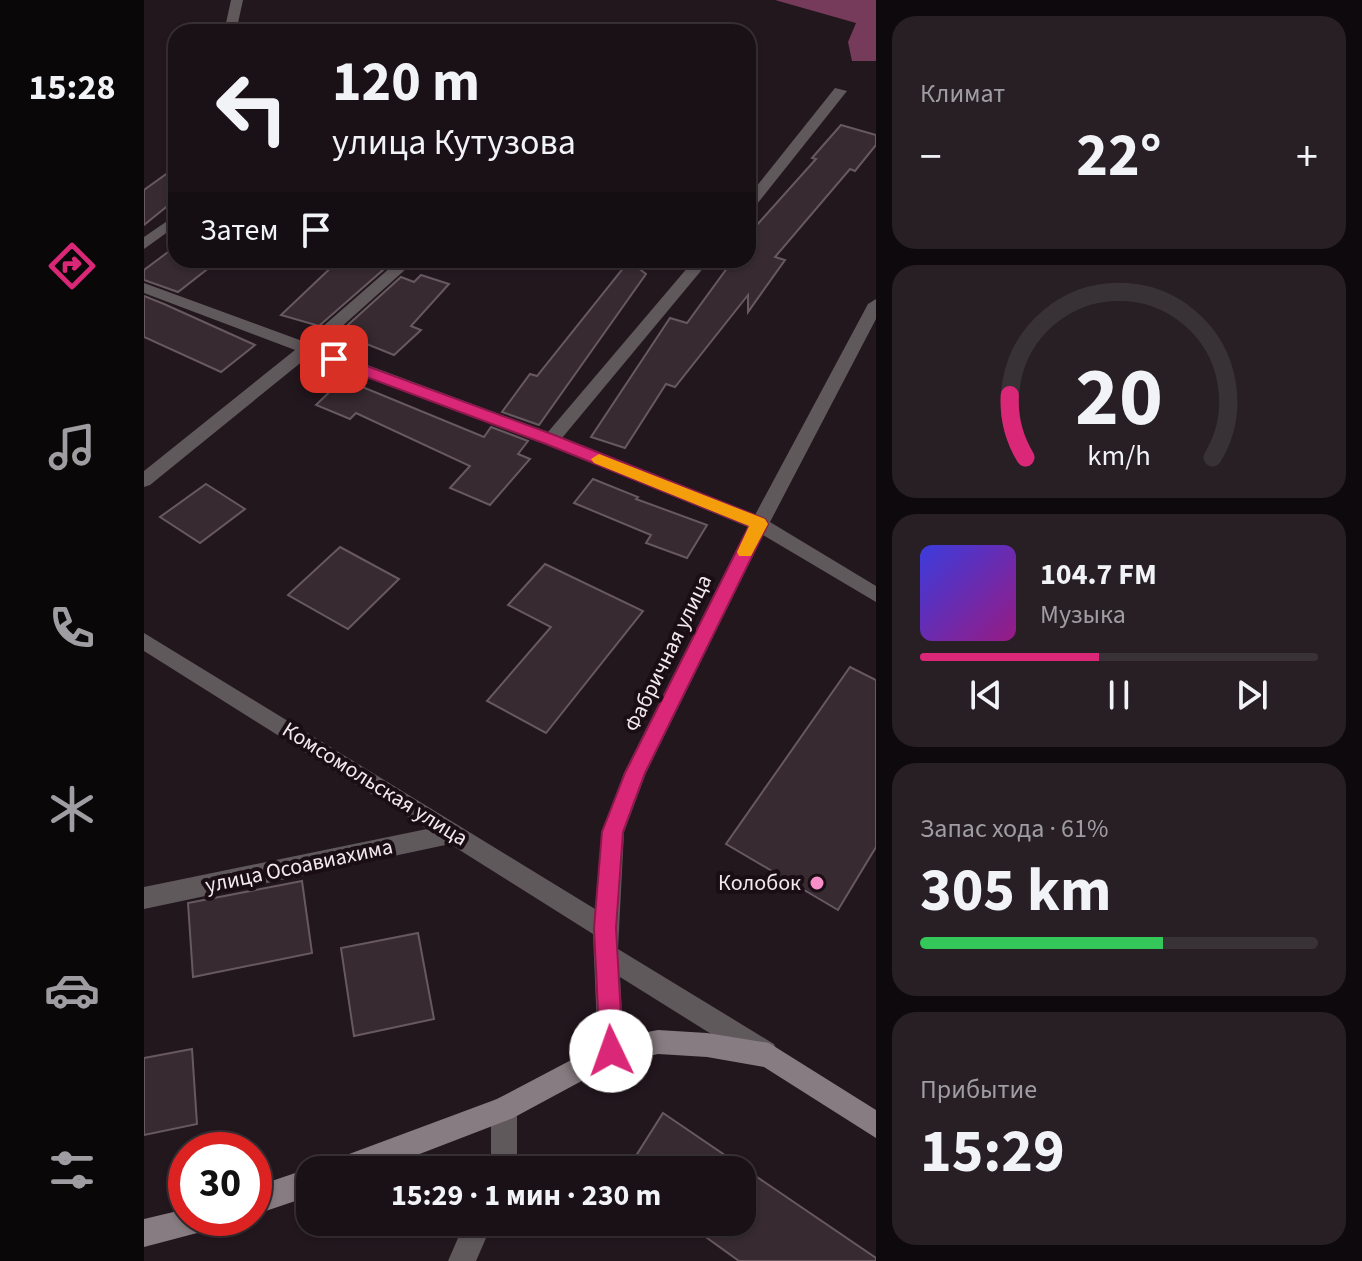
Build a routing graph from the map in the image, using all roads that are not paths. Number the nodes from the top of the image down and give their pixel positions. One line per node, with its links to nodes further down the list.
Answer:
1 (237, 0): 2 (street)
2 (232, 24)
3 (840, 91): 4 (street)
4 (756, 196)
5 (168, 225): 6 (street)
6 (144, 244)
7 (399, 268): 11 (street)
8 (695, 268): 12 (street)
9 (144, 288): 11 (street)
10 (876, 304): 14 (street, Фабричная улица)
11 (307, 349): 12 (street); 13 (street)
12 (551, 440): 14 (street)
13 (144, 481)
14 (759, 524): 15 (street); 19 (street, Фабричная улица)
15 (876, 595)
16 (144, 641): 17 (street, Комсомольская улица)
17 (454, 833): 18 (street, улица Осоавиахима); 19 (street, Комсомольская улица)
18 (144, 898)
19 (605, 928): 20 (street, Фабричная улица)
20 (606, 955): 21 (street, Фабричная улица); 22 (street)
21 (611, 1051): 22 (street); 23 (street)
22 (769, 1055): 24 (street)
23 (504, 1109): 25 (street); 26 (street)
24 (876, 1125)
25 (380, 1156)
26 (504, 1156)
27 (296, 1187): 28 (street)
28 (272, 1195)
29 (168, 1227): 30 (street)
30 (144, 1233)
31 (473, 1236): 32 (street)
32 (462, 1261)

